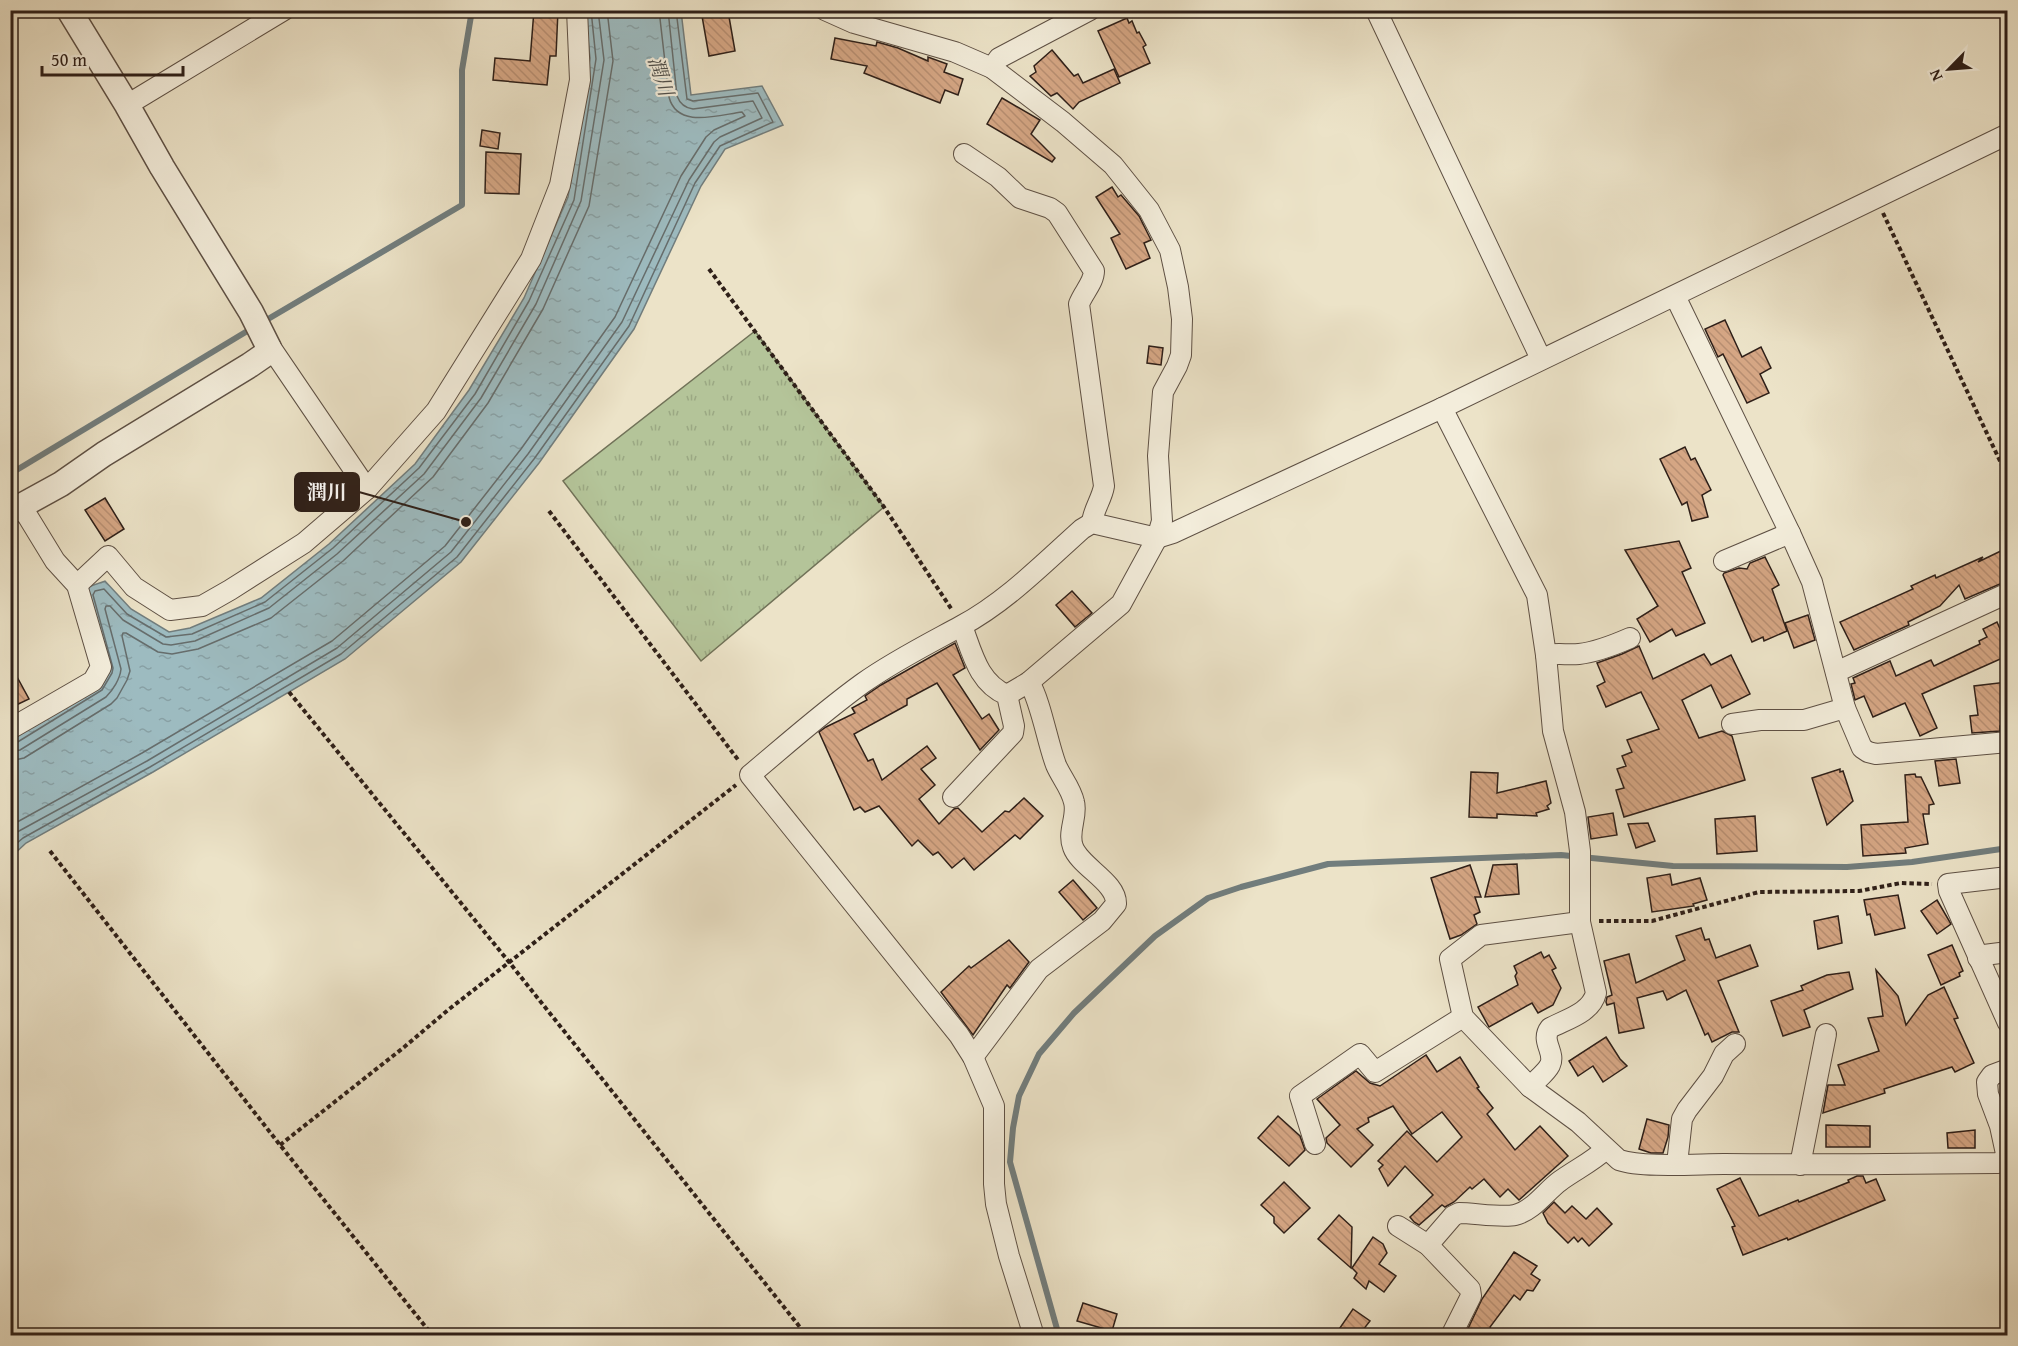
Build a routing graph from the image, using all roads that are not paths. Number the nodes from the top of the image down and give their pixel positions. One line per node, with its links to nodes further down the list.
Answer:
1 (69, 10): 8 (street)
2 (284, 10): 8 (street)
3 (577, 10): 15 (street)
4 (825, 10): 7 (street)
5 (1090, 10): 7 (street)
6 (1376, 10): 13 (street)
7 (992, 68): 19 (street)
8 (127, 105): 12 (street)
9 (2007, 134): 11 (street)
10 (964, 154): 17 (street)
11 (1675, 296): 13 (street); 18 (street)
12 (265, 339): 15 (street); 16 (street)
13 (1541, 359): 14 (street)
14 (1442, 408): 19 (street); 25 (street)
15 (367, 489): 21 (street)
16 (26, 504): 21 (street)
17 (1092, 523): 19 (street); 23 (street)
18 (1790, 533): 20 (street); 26 (street)
19 (1157, 538): 27 (street)
20 (1724, 561)
21 (77, 585): 31 (street)
22 (2007, 592): 26 (street)
23 (962, 626): 28 (street); 42 (street)
24 (1630, 638): 25 (street)
25 (1546, 655): 35 (street)
26 (1836, 672): 29 (street)
27 (1029, 682): 28 (street); 42 (street)
28 (1007, 695): 33 (street)
29 (1845, 708): 30 (street); 32 (street)
30 (1732, 724)
31 (10, 729)
32 (2007, 742)
33 (953, 797)
34 (2007, 877): 37 (street)
35 (1580, 922): 38 (street); 44 (street)
36 (2007, 952): 37 (street)
37 (1978, 958): 39 (street)
38 (1463, 1017): 44 (street); 45 (street)
39 (2007, 1023)
40 (1826, 1034): 49 (street)
41 (1735, 1044): 48 (street)
42 (973, 1057): 52 (street)
43 (2007, 1069): 47 (street)
44 (1530, 1087): 46 (street)
45 (1315, 1144)
46 (1606, 1149): 48 (street); 51 (street)
47 (2007, 1161): 49 (street)
48 (1677, 1164): 49 (street)
49 (1800, 1164)
50 (1398, 1226): 51 (street)
51 (1428, 1245): 53 (street)
52 (1034, 1335)
53 (1451, 1335)

